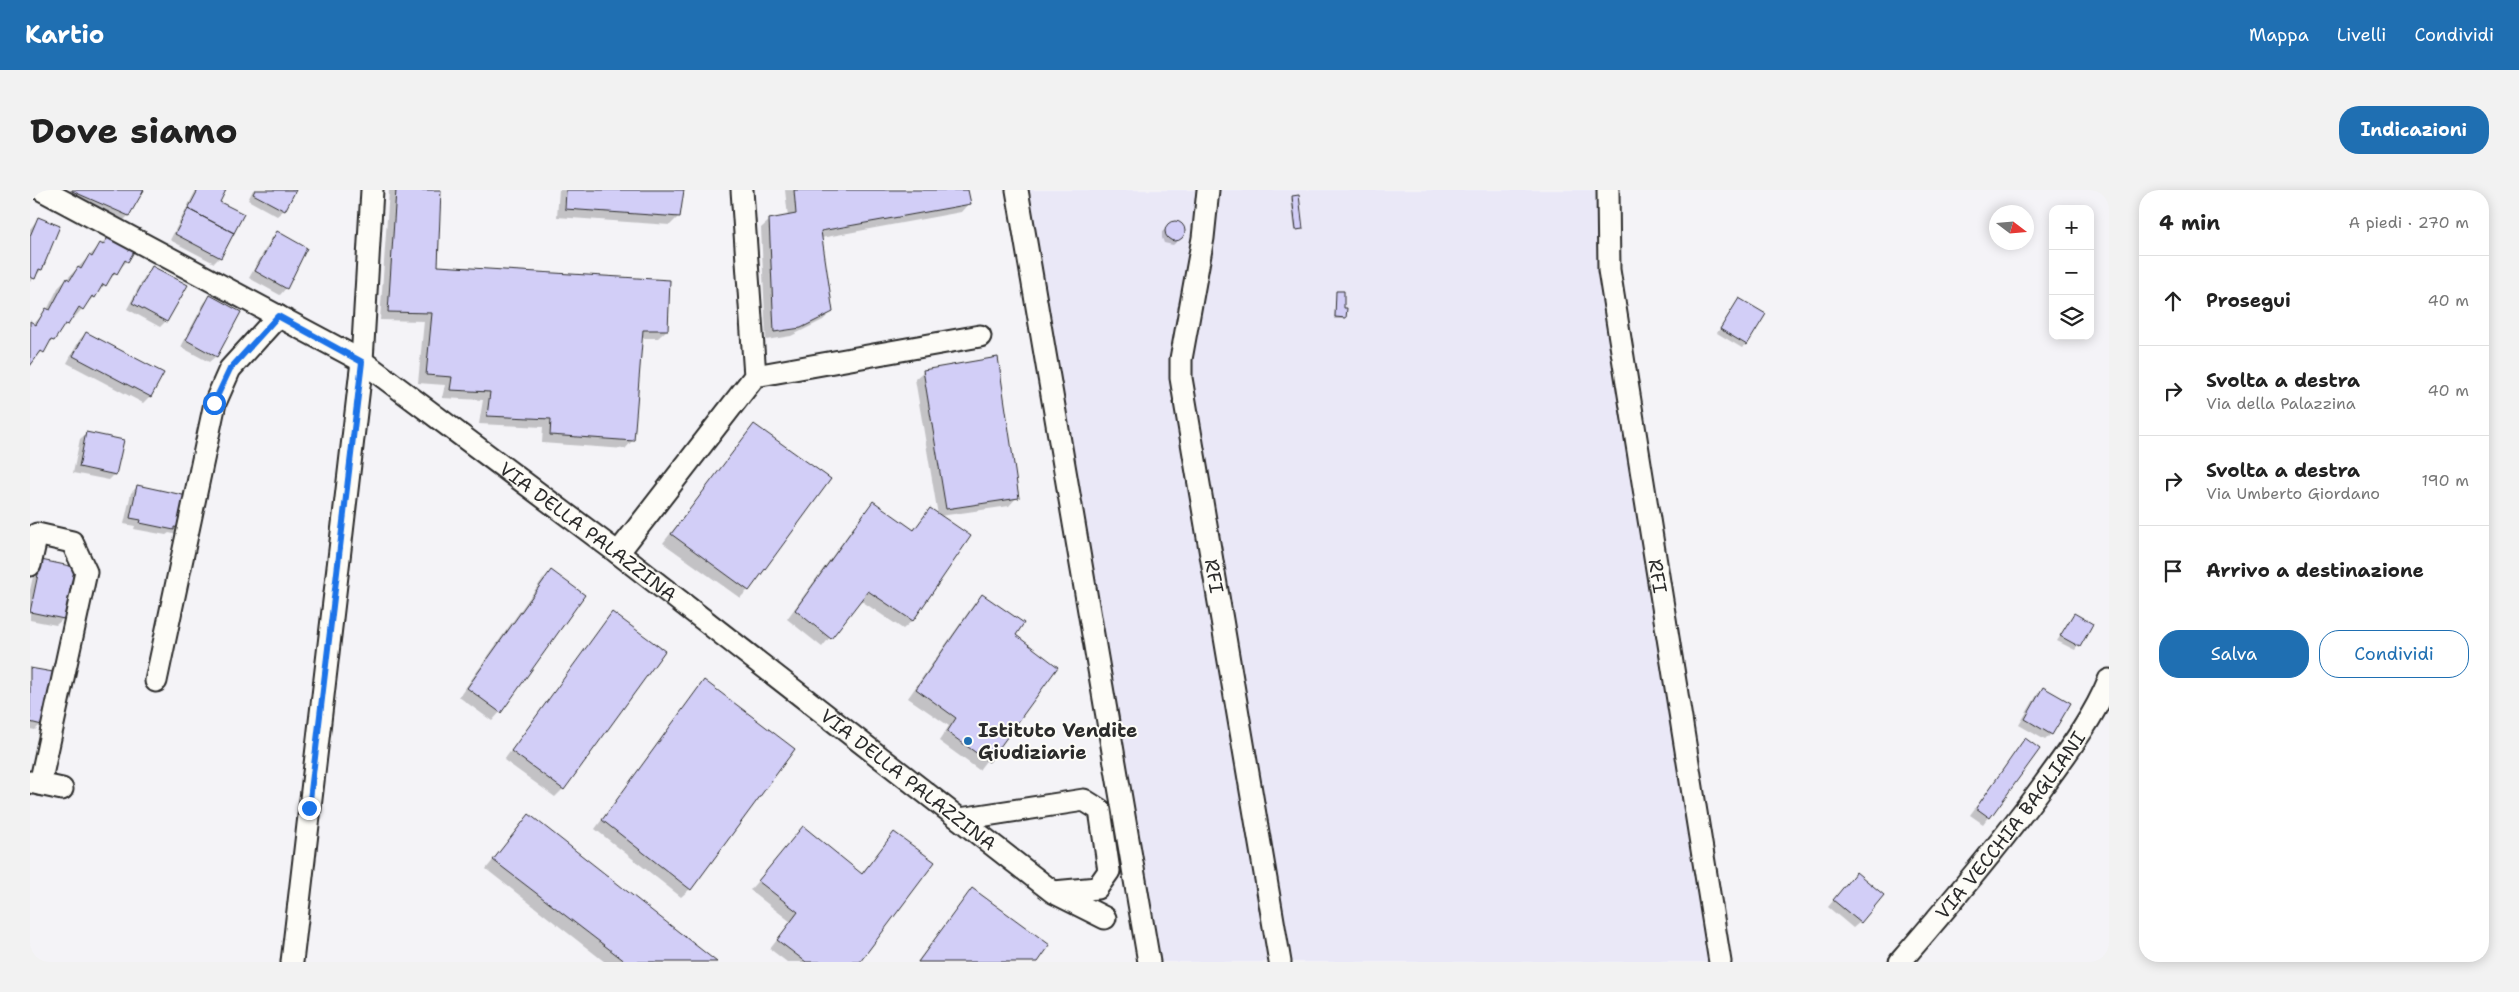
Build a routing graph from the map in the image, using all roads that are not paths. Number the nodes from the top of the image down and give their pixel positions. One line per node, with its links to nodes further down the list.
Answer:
1 (42, 190): 7 (street, VIA DELLA PALAZZINA)
2 (372, 190): 9 (street)
3 (742, 190): 10 (street)
4 (1017, 190): 21 (street)
5 (1208, 190): 22 (street, RFI)
6 (1608, 190): 23 (street, RFI)
7 (278, 316): 9 (street, VIA DELLA PALAZZINA); 14 (street)
8 (980, 336): 10 (street)
9 (362, 362): 11 (street, VIA DELLA PALAZZINA); 20 (street)
10 (755, 376): 11 (street)
11 (618, 553): 17 (street, VIA DELLA PALAZZINA)
12 (30, 566): 15 (street)
13 (2109, 680): 24 (street, VIA VECCHIA BAGLIANI)
14 (156, 681)
15 (35, 783): 16 (street)
16 (62, 789)
17 (960, 819): 18 (street, VIA DELLA PALAZZINA); 18 (street)
18 (1054, 892): 19 (street, VIA DELLA PALAZZINA)
19 (1105, 918)
20 (292, 962)
21 (1148, 962)
22 (1280, 962)
23 (1720, 962)
24 (1900, 962)

